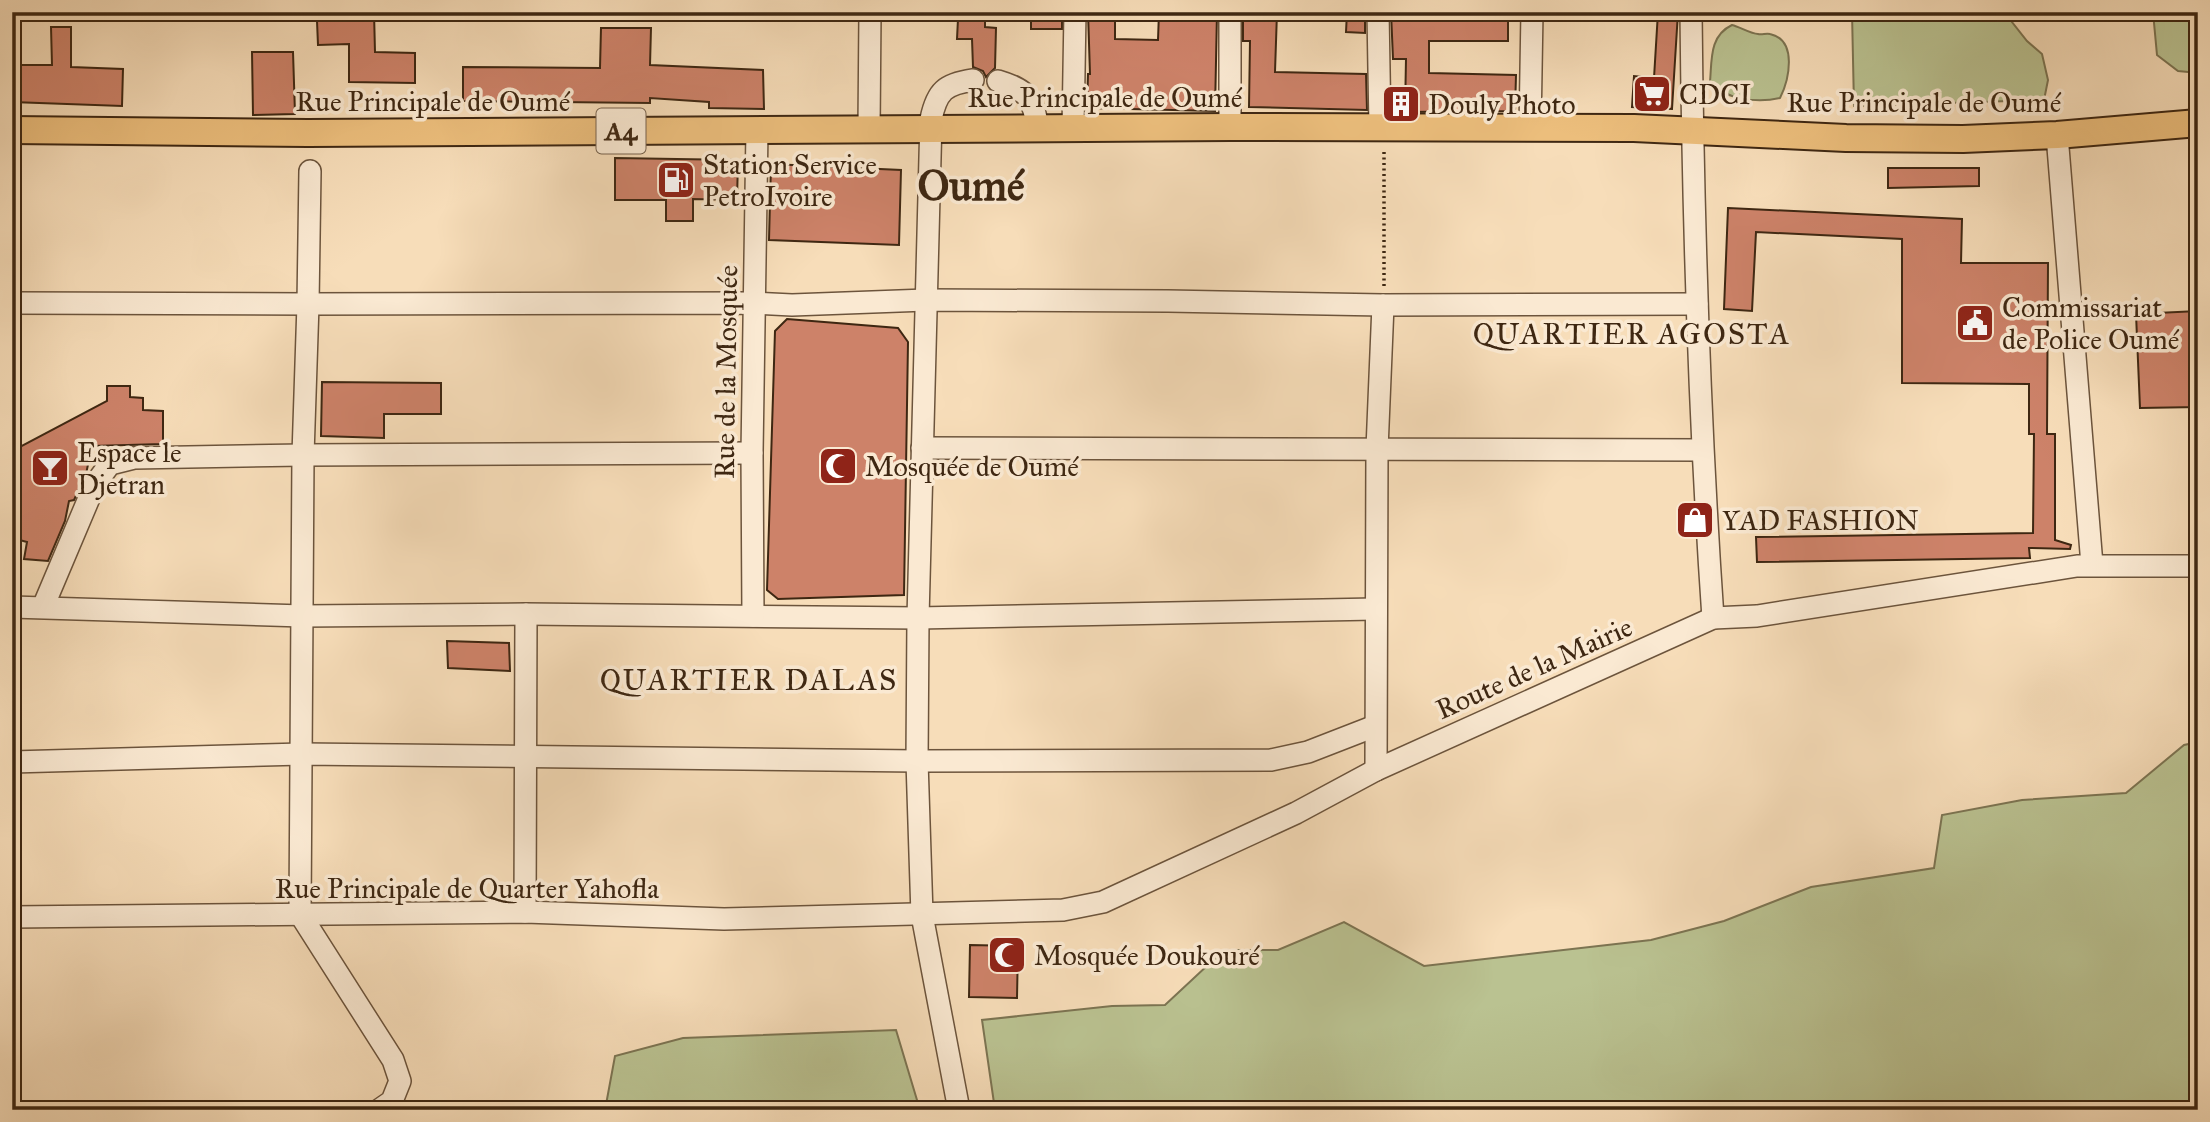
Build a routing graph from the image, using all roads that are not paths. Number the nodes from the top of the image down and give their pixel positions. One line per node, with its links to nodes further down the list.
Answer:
1 (870, 12): 13 (street)
2 (1075, 12): 15 (street)
3 (1230, 12): 10 (street)
4 (1378, 12): 11 (street)
5 (1532, 12): 12 (street)
6 (1691, 12): 19 (street)
7 (973, 80): 17 (street)
8 (998, 81): 14 (street)
9 (2198, 123): 20 (main road, Rue Principale de Oumé / A4)
10 (1230, 127): 11 (main road, Rue Principale de Oumé / A4); 15 (main road, Rue Principale de Oumé / A4)
11 (1380, 128): 12 (main road, Rue Principale de Oumé / A4)
12 (1530, 128): 19 (main road, Rue Principale de Oumé / A4)
13 (869, 129): 16 (main road, Rue Principale de Oumé / A4); 17 (main road, Rue Principale de Oumé / A4)
14 (1038, 129): 15 (main road, Rue Principale de Oumé / A4); 17 (main road, Rue Principale de Oumé / A4)
15 (1073, 129)
16 (757, 130): 18 (main road, Rue Principale de Oumé / A4); 24 (street, Rue de la Mosquée)
17 (930, 130): 22 (street)
18 (12, 131)
19 (1692, 131): 20 (main road, Rue Principale de Oumé / A4); 26 (street)
20 (2057, 135): 33 (street)
21 (310, 171): 25 (street)
22 (926, 300): 24 (street); 27 (street); 28 (street)
23 (12, 303): 25 (street)
24 (754, 303): 25 (street); 31 (street, Rue de la Mosquée)
25 (308, 304): 32 (street)
26 (1697, 304): 27 (street); 30 (street)
27 (1383, 305): 29 (street)
28 (922, 448): 29 (street); 41 (street)
29 (1377, 449): 30 (street); 37 (street)
30 (1702, 450): 42 (street)
31 (752, 453): 32 (street); 40 (street, Rue de la Mosquée)
32 (303, 455): 36 (street); 39 (street)
33 (2092, 565): 34 (street, Route de la Mairie); 42 (street, Route de la Mairie)
34 (2198, 566)
35 (12, 607): 36 (street)
36 (43, 607): 39 (street)
37 (1375, 609): 41 (street); 43 (street)
38 (526, 614): 39 (street); 40 (street); 45 (street)
39 (303, 616): 44 (street)
40 (753, 616): 41 (street)
41 (918, 618): 46 (street)
42 (1713, 618): 48 (street, Route de la Mairie)
43 (1375, 726): 46 (street); 48 (street)
44 (302, 754): 45 (street); 47 (street); 50 (street)
45 (526, 756): 46 (street); 49 (street)
46 (917, 761): 51 (street)
47 (12, 762)
48 (1376, 770): 51 (street, Route de la Mairie)
49 (525, 912): 50 (street, Rue Principale de Quarter Yahofla); 51 (street, Rue Principale de Quarter Yahofla)
50 (300, 914): 52 (street, Rue Principale de Quarter Yahofla); 53 (street)
51 (922, 915): 54 (street)
52 (12, 917)
53 (379, 1110)
54 (959, 1110)

